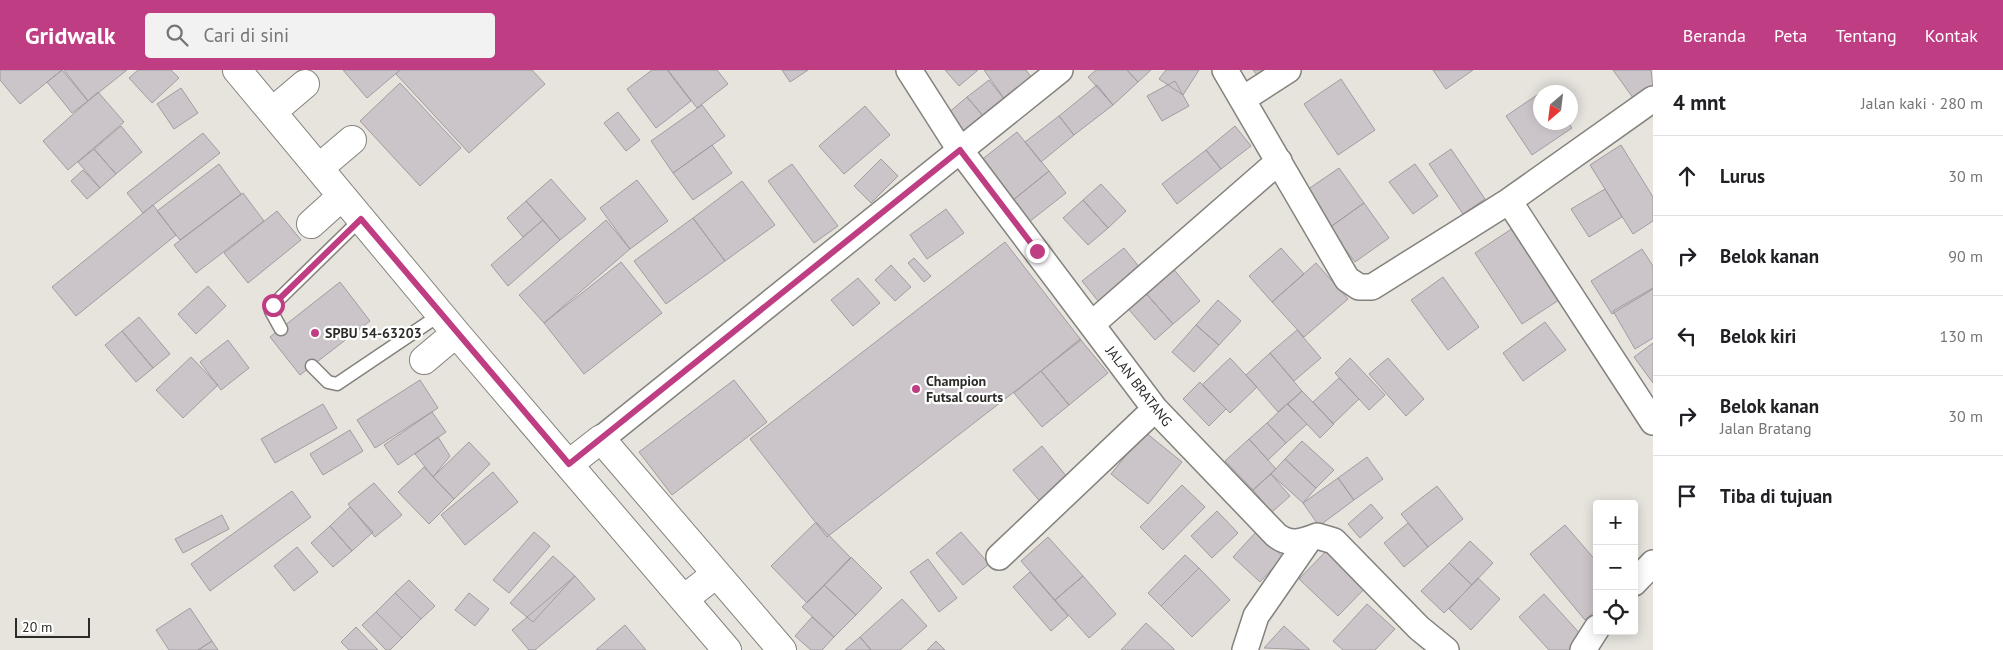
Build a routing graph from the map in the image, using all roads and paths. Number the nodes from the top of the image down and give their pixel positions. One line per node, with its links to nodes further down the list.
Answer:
1 (237, 70): 9 (main road)
2 (909, 70): 11 (street, JALAN BRATANG)
3 (1060, 70): 11 (street)
4 (1225, 70): 7 (street)
5 (1288, 70): 7 (street)
6 (304, 84): 9 (main road)
7 (1243, 99): 12 (street)
8 (1653, 99): 15 (street)
9 (272, 112): 13 (main road)
10 (352, 140): 13 (main road)
11 (960, 150): 19 (street, JALAN BRATANG); 25 (street)
12 (1279, 161): 15 (street); 19 (street)
13 (319, 168): 14 (main road)
14 (342, 196): 16 (main road); 17 (main road)
15 (1509, 200): 24 (street)
16 (361, 219): 18 (main road); 20 (lane)
17 (311, 224)
18 (448, 323): 21 (main road); 22 (lane); 26 (main road)
19 (1092, 324): 23 (street, JALAN BRATANG)
20 (281, 329)
21 (424, 360)
22 (312, 366)
23 (1155, 410): 27 (street, JALAN BRATANG); 28 (street)
24 (1653, 422)
25 (601, 440): 26 (main road); 30 (main road)
26 (569, 464): 32 (main road)
27 (1308, 541): 36 (street); 37 (street, JALAN BRATANG)
28 (999, 557)
29 (1653, 563): 31 (street)
30 (716, 574): 32 (main road); 35 (main road)
31 (1638, 579)
32 (684, 600): 34 (main road)
33 (1593, 634): 38 (street)
34 (728, 650)
35 (782, 650)
36 (1245, 650)
37 (1446, 650)
38 (1583, 650)

